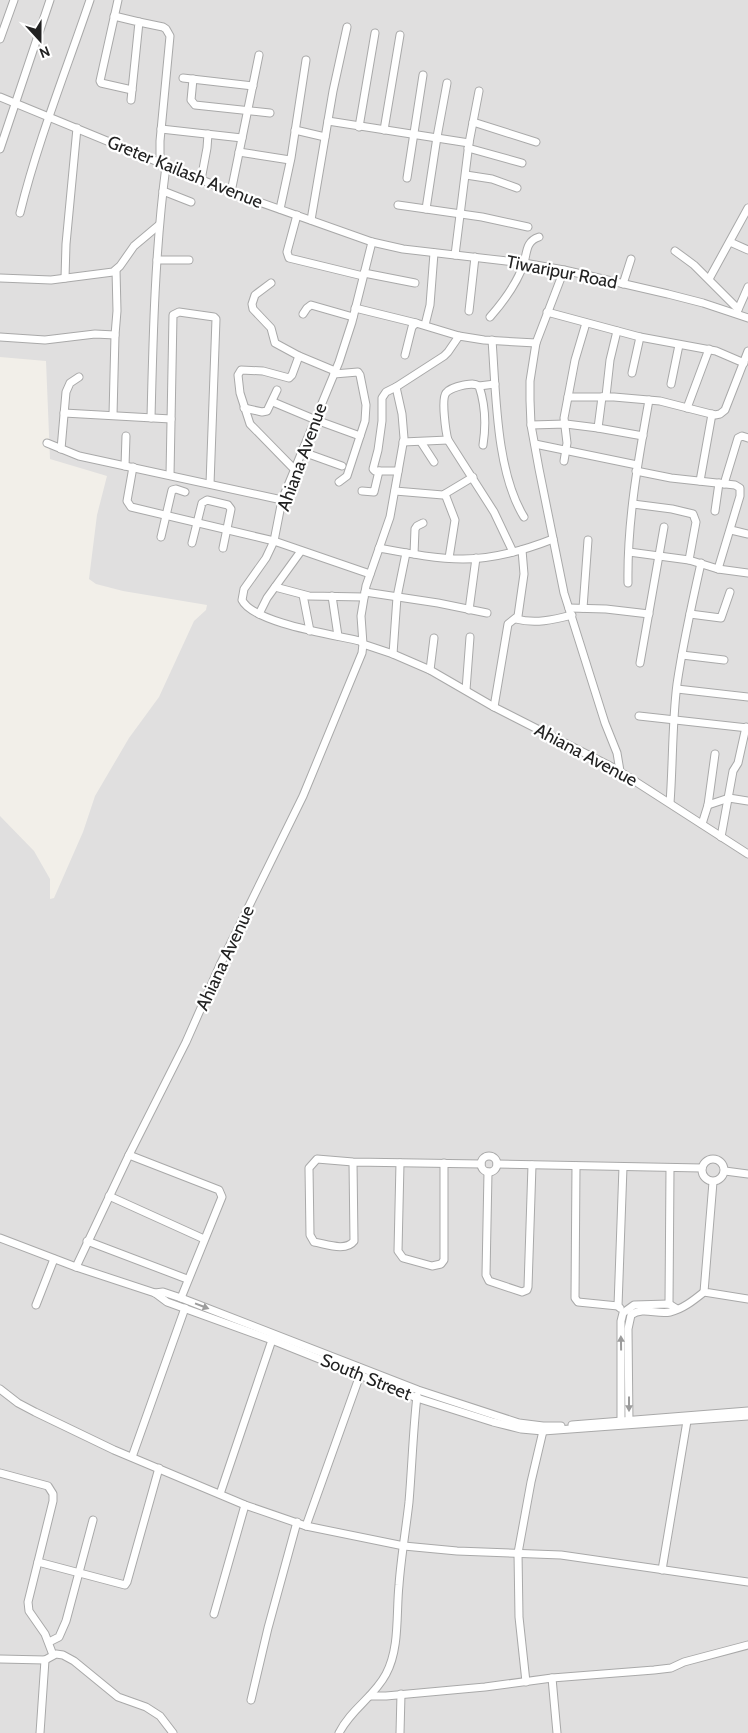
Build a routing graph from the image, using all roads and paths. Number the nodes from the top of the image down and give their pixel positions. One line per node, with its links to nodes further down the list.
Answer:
1 (14, 0): 10 (street)
2 (50, 0): 22 (street)
3 (90, 0): 25 (street)
4 (118, 0): 5 (street)
5 (114, 16): 6 (street); 18 (street)
6 (139, 22): 18 (street); 30 (street)
7 (347, 27): 26 (street)
8 (375, 33): 28 (street)
9 (400, 35): 32 (street)
10 (0, 39)
11 (259, 55): 17 (street)
12 (306, 60): 31 (street)
13 (423, 75): 34 (street)
14 (183, 78): 15 (street)
15 (193, 79): 17 (street); 23 (street)
16 (447, 83): 36 (street)
17 (253, 86): 23 (street)
18 (132, 90): 21 (street)
19 (479, 91): 27 (street)
20 (0, 97): 22 (street, Greter Kailash Avenue)
21 (131, 100)
22 (14, 103): 25 (street, Greter Kailash Avenue); 40 (street)
23 (249, 110): 24 (street); 37 (street)
24 (270, 112)
25 (48, 116): 29 (street, Greter Kailash Avenue); 56 (street)
26 (328, 121): 28 (street); 35 (street)
27 (473, 122): 38 (street); 39 (street)
28 (359, 127): 32 (street)
29 (77, 128): 44 (street, Greter Kailash Avenue); 78 (street)
30 (161, 129): 33 (street); 44 (street)
31 (295, 130): 35 (street); 42 (street)
32 (384, 130): 34 (street)
33 (208, 134): 37 (street); 47 (street)
34 (415, 134): 36 (street); 46 (street)
35 (325, 137): 59 (street)
36 (437, 137): 39 (street); 55 (street)
37 (242, 138): 41 (street)
38 (536, 142)
39 (469, 146): 43 (street); 45 (street)
40 (0, 149)
41 (239, 152): 42 (street); 50 (street)
42 (290, 160): 54 (street)
43 (522, 163)
44 (163, 165): 47 (street, Greter Kailash Avenue); 49 (street)
45 (466, 175): 48 (street); 57 (street)
46 (407, 178)
47 (201, 180): 50 (street, Greter Kailash Avenue)
48 (517, 188)
49 (163, 192): 51 (street); 60 (street)
50 (231, 192): 54 (street, Greter Kailash Avenue)
51 (191, 202)
52 (398, 205): 55 (street)
53 (748, 208): 64 (street)
54 (280, 209): 58 (street, Greter Kailash Avenue)
55 (426, 209): 57 (street)
56 (20, 213)
57 (461, 214): 61 (street); 68 (street)
58 (297, 215): 59 (street, Greter Kailash Avenue); 76 (street)
59 (311, 220): 63 (street, Greter Kailash Avenue)
60 (159, 225): 71 (street); 74 (street)
61 (528, 227)
62 (538, 237): 73 (street)
63 (372, 242): 67 (street, Tiwaripur Road); 76 (street, Ahiana Avenue)
64 (730, 242): 65 (street); 79 (street)
65 (748, 250)
66 (675, 251): 79 (street)
67 (434, 253): 68 (street, Tiwaripur Road); 94 (street)
68 (455, 255): 69 (street, Tiwaripur Road)
69 (475, 257): 73 (street, Tiwaripur Road); 85 (street)
70 (631, 259): 82 (street)
71 (156, 260): 72 (street); 125 (street)
72 (189, 260)
73 (524, 263): 75 (street, Tiwaripur Road); 90 (street)
74 (116, 270): 78 (street); 96 (street)
75 (564, 270): 82 (street, Tiwaripur Road); 87 (street)
76 (363, 274): 81 (street); 84 (street, Ahiana Avenue)
77 (0, 278): 78 (street)
78 (65, 278)
79 (709, 279): 86 (street)
80 (271, 283): 106 (street)
81 (416, 283)
82 (623, 284): 86 (street, Tiwaripur Road)
83 (748, 287): 86 (street)
84 (355, 308): 89 (street, Ahiana Avenue); 92 (street)
85 (469, 310)
86 (737, 311): 91 (street, Tiwaripur Road)
87 (547, 312): 93 (street); 101 (street)
88 (303, 314): 89 (street)
89 (353, 317): 108 (street, Ahiana Avenue)
90 (490, 317)
91 (748, 318)
92 (416, 323): 94 (street); 105 (street)
93 (586, 324): 95 (street); 116 (street)
94 (426, 325): 97 (street)
95 (617, 331): 99 (street); 117 (street)
96 (115, 335): 98 (street); 124 (street)
97 (459, 336): 100 (street); 114 (street)
98 (0, 337)
99 (640, 337): 102 (street); 109 (street)
100 (492, 340): 101 (street); 111 (street)
101 (536, 343): 129 (street)
102 (679, 345): 103 (street); 112 (street)
103 (709, 349): 107 (street); 121 (street)
104 (748, 351): 107 (street)
105 (405, 355)
106 (299, 356): 108 (street); 120 (street)
107 (744, 363): 123 (street)
108 (335, 372): 127 (street, Ahiana Avenue); 132 (street)
109 (632, 373)
110 (79, 377): 122 (street)
111 (495, 384): 113 (street); 167 (street)
112 (671, 384)
113 (479, 386): 135 (street); 140 (street)
114 (396, 387): 136 (street); 151 (street)
115 (277, 390): 119 (street)
116 (568, 397): 117 (street); 128 (street)
117 (602, 397): 118 (street); 130 (street)
118 (649, 400): 121 (street); 133 (street)
119 (273, 402): 120 (street); 127 (street)
120 (244, 408): 150 (street)
121 (686, 408): 123 (street)
122 (64, 413): 124 (street); 141 (street)
123 (712, 414): 155 (street)
124 (113, 415): 125 (street)
125 (151, 418): 126 (street)
126 (171, 419): 153 (street); 157 (street)
127 (316, 420): 132 (street); 143 (street, Ahiana Avenue)
128 (566, 424): 129 (street); 130 (street); 142 (street)
129 (531, 425): 139 (street)
130 (598, 428): 133 (street)
131 (126, 436): 146 (street)
132 (360, 436): 156 (street)
133 (642, 436): 149 (street)
134 (748, 438): 158 (street)
135 (448, 440): 137 (street); 154 (street)
136 (403, 442): 137 (street); 152 (street)
137 (421, 442): 145 (street)
138 (47, 443): 141 (street)
139 (535, 444): 142 (street); 175 (street)
140 (483, 445)
141 (61, 449): 146 (street)
142 (565, 451): 144 (street); 149 (street)
143 (303, 452): 147 (street); 150 (street, Ahiana Avenue)
144 (564, 461)
145 (434, 462)
146 (125, 466): 148 (street)
147 (342, 466)
148 (133, 467): 153 (street); 166 (street)
149 (637, 468): 155 (street); 164 (street)
150 (295, 470): 163 (street, Ahiana Avenue)
151 (379, 471): 152 (street); 159 (street)
152 (398, 471): 160 (street)
153 (170, 475): 157 (street)
154 (472, 477): 162 (street); 183 (street)
155 (700, 481): 158 (street)
156 (339, 482)
157 (210, 484): 163 (street)
158 (722, 484): 165 (street); 172 (street)
159 (362, 491)
160 (395, 491): 162 (street); 180 (street)
161 (185, 492): 166 (street)
162 (445, 494): 188 (street)
163 (282, 500): 177 (street, Ahiana Avenue)
164 (633, 504): 184 (street); 190 (street)
165 (715, 511)
166 (167, 514): 168 (street); 174 (street)
167 (524, 517)
168 (197, 522): 171 (street); 171 (street); 178 (street)
169 (423, 523): 186 (street)
170 (664, 527): 187 (street)
171 (227, 529): 177 (street); 179 (street)
172 (731, 530): 173 (street); 192 (street)
173 (748, 534)
174 (161, 537)
175 (553, 539): 181 (street); 204 (street)
176 (588, 540): 202 (street)
177 (274, 541): 182 (street); 206 (street, Ahiana Avenue)
178 (192, 543)
179 (223, 548)
180 (379, 548): 185 (street); 194 (street)
181 (522, 550): 183 (street); 209 (street)
182 (301, 551): 194 (street); 196 (street)
183 (513, 552): 189 (street)
184 (629, 552): 187 (street); 195 (street)
185 (406, 553): 186 (street); 201 (street)
186 (414, 554): 188 (street)
187 (658, 555): 190 (street); 207 (street)
188 (449, 558): 189 (street)
189 (476, 558): 203 (street)
190 (689, 560): 191 (street)
191 (701, 563): 192 (street); 208 (street)
192 (718, 569): 193 (street)
193 (748, 573)
194 (370, 574): 199 (street)
195 (628, 583)
196 (275, 587): 198 (street); 206 (street)
197 (730, 592): 208 (street)
198 (303, 595): 200 (street); 210 (street)
199 (364, 595): 200 (street); 201 (street); 214 (street)
200 (332, 596): 211 (street)
201 (397, 596): 203 (street); 215 (street)
202 (583, 608): 204 (street); 207 (street)
203 (469, 610): 205 (street)
204 (570, 611): 209 (street); 228 (street)
205 (487, 613)
206 (260, 614): 210 (street, Ahiana Avenue)
207 (649, 614): 218 (street)
208 (690, 614): 216 (street)
209 (516, 619): 223 (street)
210 (310, 631): 211 (street, Ahiana Avenue)
211 (338, 636): 214 (street, Ahiana Avenue)
212 (470, 637): 221 (street)
213 (434, 638): 219 (street)
214 (363, 644): 215 (street, Ahiana Avenue); 236 (street, Ahiana Avenue)
215 (393, 654): 219 (street, Ahiana Avenue)
216 (682, 655): 217 (street); 220 (street)
217 (724, 660)
218 (640, 663)
219 (430, 670): 221 (street, Ahiana Avenue)
220 (677, 689): 222 (street); 225 (street)
221 (466, 690): 223 (street, Ahiana Avenue)
222 (748, 697)
223 (494, 707): 228 (street, Ahiana Avenue)
224 (639, 716): 225 (street)
225 (674, 719): 226 (street); 231 (street)
226 (747, 728): 229 (street)
227 (715, 754): 232 (street)
228 (620, 771): 231 (street, Ahiana Avenue)
229 (729, 798): 230 (street); 232 (street); 234 (street)
230 (748, 801)
231 (670, 803): 233 (street, Ahiana Avenue)
232 (708, 805): 233 (street)
233 (702, 824): 234 (street, Ahiana Avenue)
234 (721, 837): 235 (street, Ahiana Avenue)
235 (748, 854)
236 (129, 1155): 251 (street, Ahiana Avenue); 253 (street)
237 (353, 1162): 237 (street); 238 (street)
238 (400, 1163): 239 (street); 239 (street)
239 (444, 1163): 240 (street)
240 (481, 1164): 241 (street); 248 (street)
241 (497, 1164): 242 (street); 248 (street)
242 (532, 1165): 243 (street); 248 (street)
243 (576, 1166): 244 (street); 264 (street)
244 (623, 1167): 245 (street); 264 (street)
245 (670, 1168): 246 (street); 262 (street)
246 (702, 1168): 247 (street); 250 (street)
247 (725, 1171): 249 (street); 250 (street)
248 (488, 1172)
249 (748, 1174)
250 (713, 1182): 258 (street)
251 (109, 1196): 253 (street); 254 (street, Ahiana Avenue)
252 (0, 1238): 255 (street, South Street)
253 (204, 1239): 257 (street)
254 (87, 1241): 256 (street, Ahiana Avenue); 257 (street)
255 (54, 1259): 256 (street, South Street); 263 (street)
256 (76, 1267): 259 (street, South Street)
257 (188, 1280): 260 (street)
258 (704, 1292): 261 (street); 266 (street)
259 (155, 1293): 260 (street); 265 (street, South Street)
260 (181, 1298): 272 (street, one-way to 272)
261 (748, 1299)
262 (669, 1304): 266 (street); 267 (street)
263 (36, 1305)
264 (618, 1306): 267 (street)
265 (185, 1308): 268 (street, South Street); 278 (street)
266 (676, 1309): 269 (street)
267 (623, 1313): 269 (street, one-way to 267)
268 (272, 1340): 270 (street, South Street); 281 (street)
269 (625, 1373): 276 (street)
270 (360, 1375): 272 (street, South Street); 285 (street)
271 (0, 1389): 278 (street)
272 (417, 1394): 276 (street); 277 (street, South Street); 286 (street)
273 (748, 1411): 276 (street)
274 (748, 1416): 275 (street, South Street)
275 (687, 1421): 276 (street, South Street); 289 (street)
276 (625, 1423): 277 (street, South Street)
277 (543, 1431): 287 (street)
278 (132, 1457): 279 (street)
279 (159, 1468): 281 (street); 290 (street)
280 (0, 1473): 288 (street)
281 (220, 1494): 282 (street)
282 (246, 1505): 284 (street); 292 (street)
283 (93, 1520): 290 (street)
284 (297, 1522): 285 (street); 302 (street)
285 (306, 1526): 286 (street)
286 (404, 1546): 287 (street); 301 (street)
287 (518, 1553): 289 (street); 299 (street)
288 (38, 1562): 290 (street); 293 (street)
289 (662, 1570): 291 (street)
290 (80, 1573): 293 (street)
291 (748, 1582)
292 (214, 1614)
293 (49, 1642): 295 (street)
294 (748, 1645): 298 (street)
295 (53, 1655): 297 (street); 304 (street)
296 (0, 1659): 297 (street)
297 (44, 1660): 303 (street)
298 (552, 1678): 299 (street); 307 (street)
299 (526, 1682): 300 (street)
300 (401, 1694): 301 (street); 306 (street)
301 (370, 1696): 305 (street)
302 (251, 1700)
303 (40, 1733)
304 (173, 1733)
305 (339, 1733)
306 (400, 1733)
307 (557, 1733)

